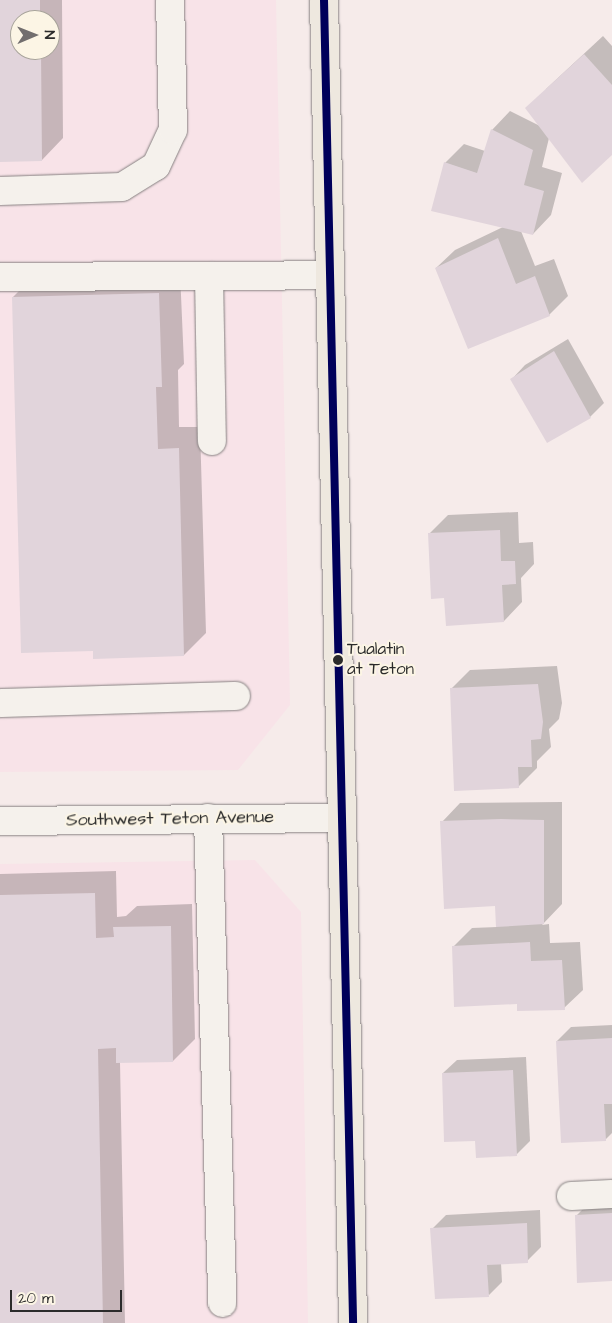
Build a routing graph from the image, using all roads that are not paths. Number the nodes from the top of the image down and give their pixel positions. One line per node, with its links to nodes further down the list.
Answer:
1 (170, 0): 3 (street)
2 (324, 0): 4 (main road)
3 (0, 191)
4 (330, 275): 5 (street); 11 (main road)
5 (209, 276): 6 (street); 7 (street)
6 (0, 277)
7 (212, 441)
8 (236, 696): 9 (street)
9 (0, 703)
10 (208, 818): 11 (street, Southwest Teton Avenue); 12 (street, Southwest Teton Avenue); 15 (street)
11 (341, 818): 16 (main road)
12 (0, 821)
13 (612, 1194): 14 (street)
14 (571, 1196)
15 (222, 1303)
16 (354, 1323)

